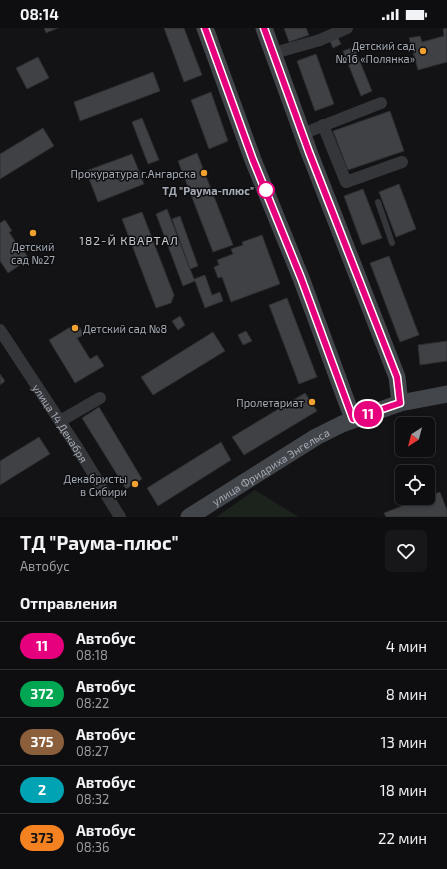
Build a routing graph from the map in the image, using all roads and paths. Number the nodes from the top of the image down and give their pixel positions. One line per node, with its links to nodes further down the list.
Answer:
1 (204, 28): 15 (street)
2 (264, 28): 4 (street)
3 (347, 28): 4 (street)
4 (274, 53): 7 (street)
5 (381, 103): 6 (street)
6 (323, 126): 7 (street); 8 (street)
7 (302, 134): 14 (street)
8 (402, 162)
9 (378, 202): 10 (lane)
10 (392, 243)
11 (0, 330): 16 (street, улица 14 Декабря)
12 (447, 394): 14 (street, улица Фридриха Энгельса)
13 (100, 398): 16 (street)
14 (400, 403): 15 (street, улица Фридриха Энгельса)
15 (353, 419): 18 (street, улица Фридриха Энгельса)
16 (60, 422): 17 (street, улица 14 Декабря)
17 (120, 517)
18 (189, 517)

